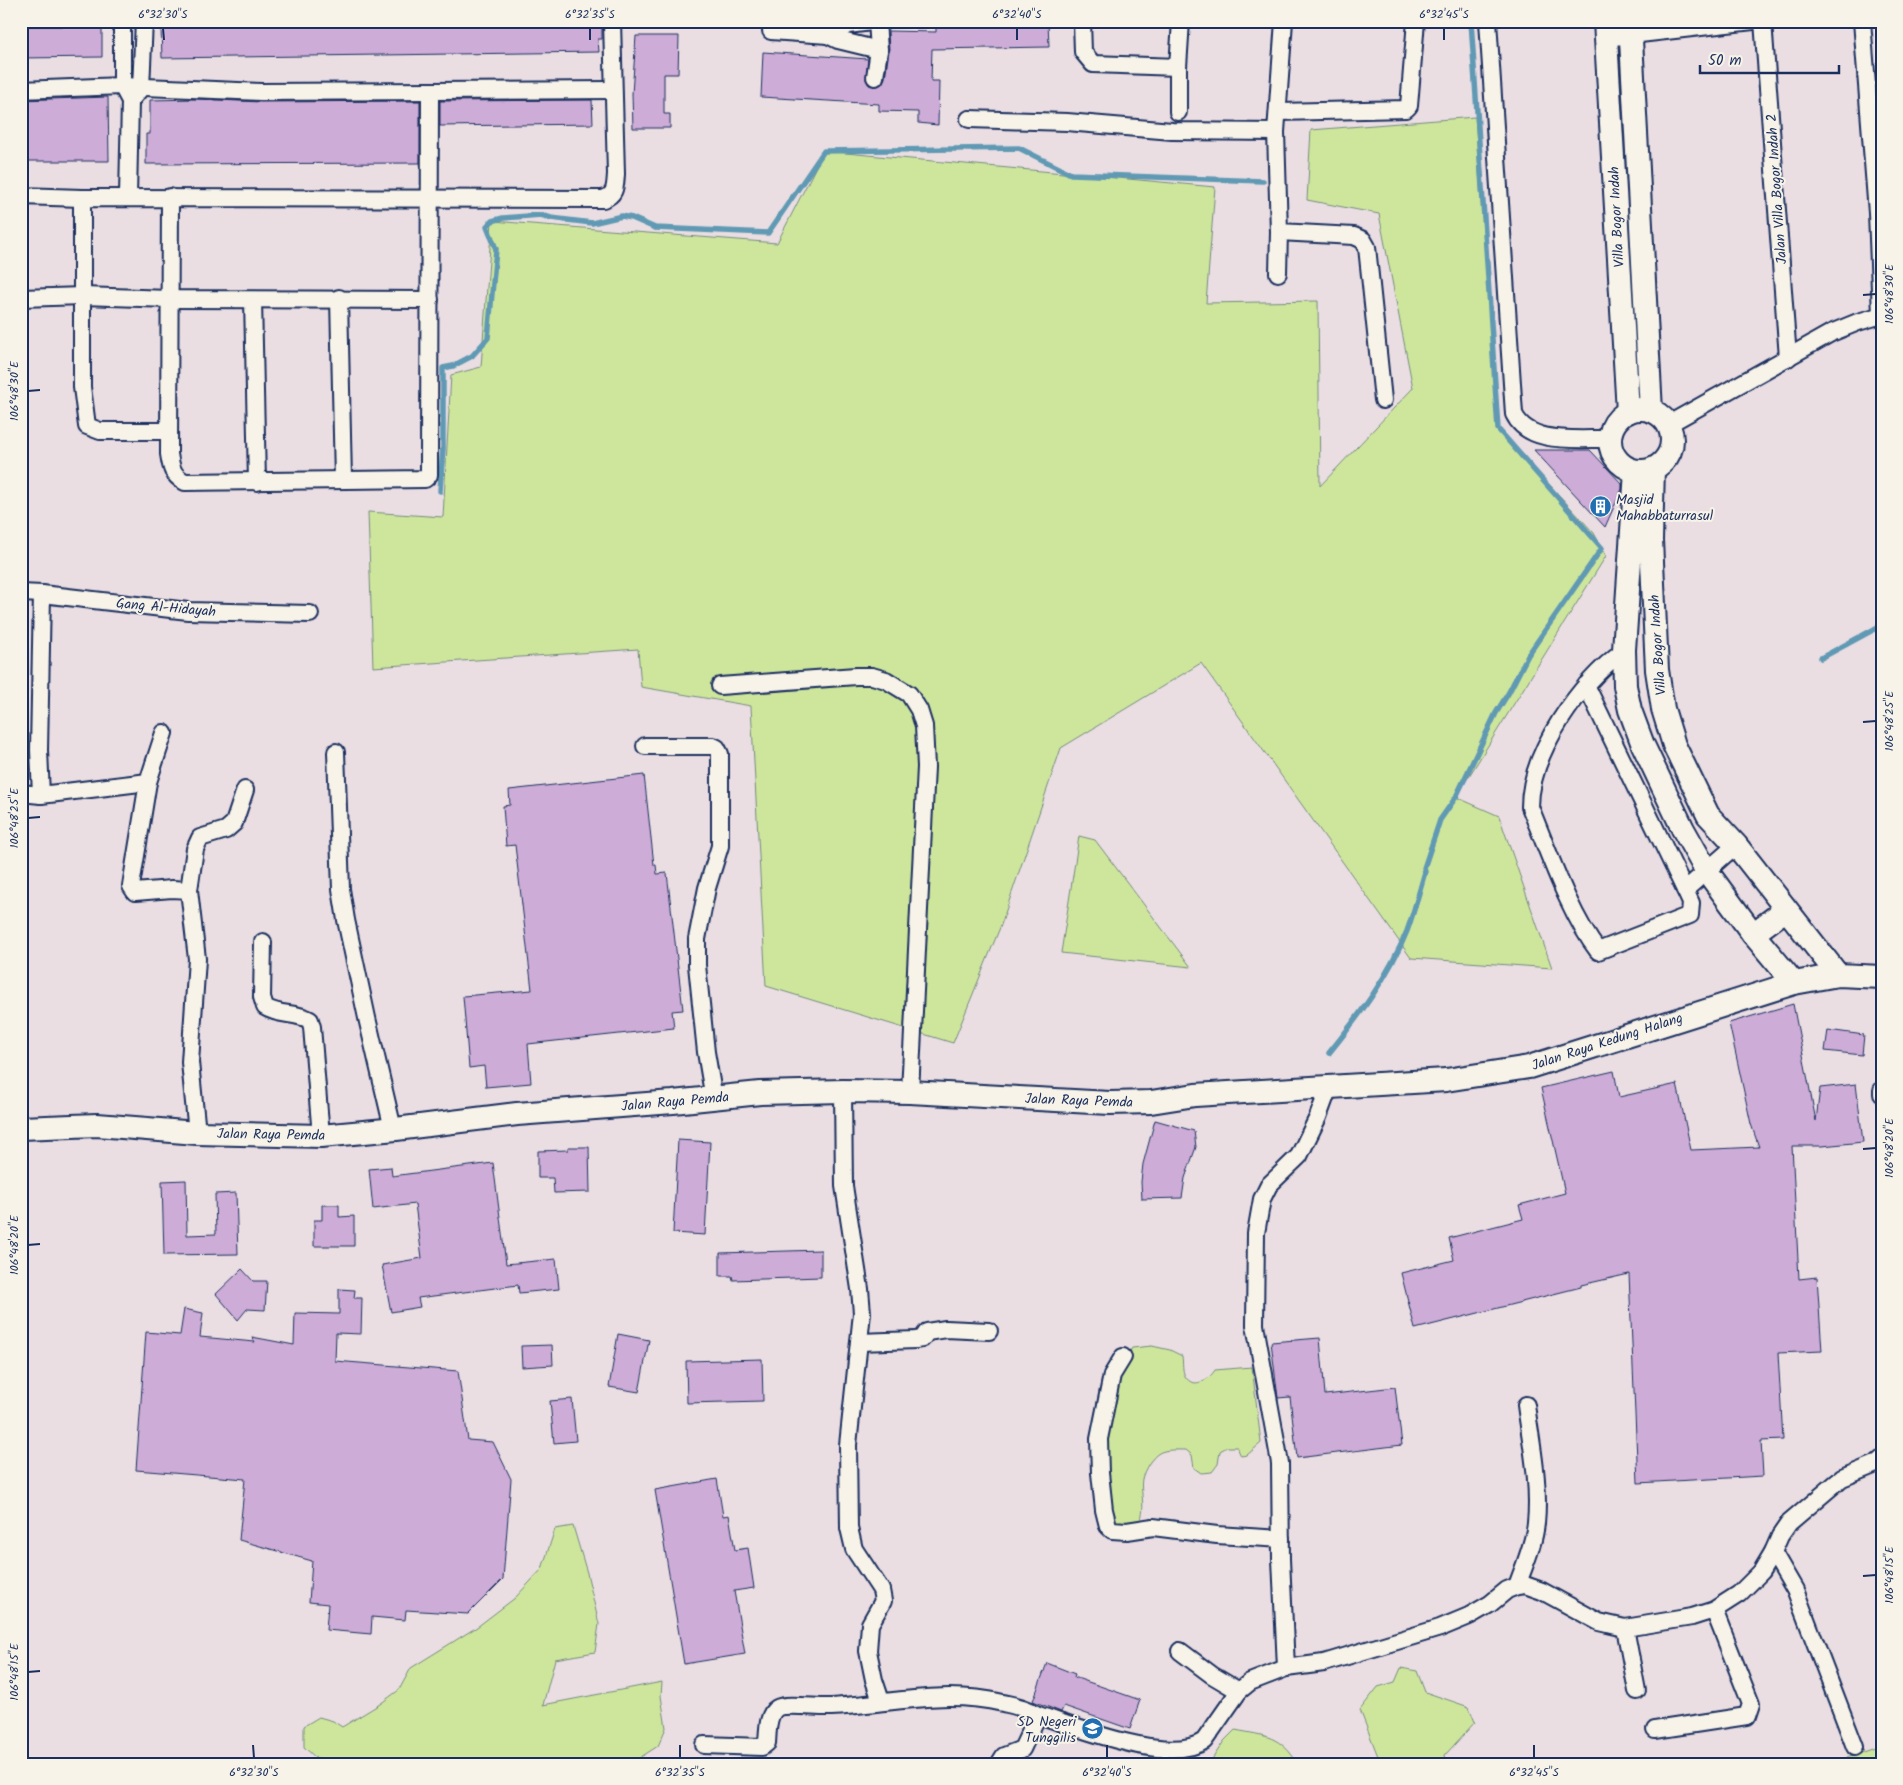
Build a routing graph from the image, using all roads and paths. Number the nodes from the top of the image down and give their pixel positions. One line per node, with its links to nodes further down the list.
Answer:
1 (122, 21): 20 (street)
2 (144, 21): 21 (street)
3 (612, 21): 23 (street)
4 (878, 21): 16 (street); 17 (street)
5 (1082, 21): 18 (street)
6 (1181, 21): 18 (street)
7 (1284, 21): 28 (street)
8 (1416, 21): 28 (street)
9 (1488, 21): 51 (street)
10 (1753, 21): 13 (street)
11 (1764, 21): 46 (street, Jalan Villa Bogor Indah 2)
12 (1862, 21): 26 (street)
13 (1630, 28): 14 (street); 49 (street, Villa Bogor Indah)
14 (1605, 30): 48 (street, Villa Bogor Indah)
15 (771, 31): 16 (street)
16 (828, 36): 17 (street)
17 (879, 50): 19 (street)
18 (1178, 67): 27 (street)
19 (875, 77)
20 (122, 86): 21 (street); 22 (street); 25 (street)
21 (141, 88): 24 (street); 25 (street)
22 (21, 90)
23 (614, 90): 24 (street); 35 (street)
24 (430, 91): 35 (street)
25 (130, 101): 32 (street)
26 (1875, 105): 36 (street)
27 (1178, 112)
28 (1279, 112): 30 (street)
29 (969, 119): 30 (street)
30 (1276, 132): 37 (street)
31 (21, 196): 34 (street)
32 (128, 197): 33 (street); 34 (street)
33 (170, 197): 35 (street); 42 (street)
34 (82, 198): 39 (street)
35 (430, 199): 44 (street)
36 (1879, 213): 45 (street)
37 (1279, 232): 38 (street); 47 (street)
38 (1278, 272)
39 (83, 296): 40 (street); 42 (street); 50 (street)
40 (21, 298)
41 (338, 298): 43 (street); 44 (street); 53 (street)
42 (169, 299): 43 (street); 50 (street)
43 (253, 300): 54 (street)
44 (430, 300): 53 (street)
45 (1881, 315): 46 (street)
46 (1788, 358): 49 (street)
47 (1383, 400)
48 (1628, 412): 49 (street); 51 (street)
49 (1659, 418): 52 (street, Villa Bogor Indah)
50 (169, 431): 54 (street)
51 (1610, 439): 52 (street)
52 (1645, 470): 55 (street, Villa Bogor Indah)
53 (343, 480): 54 (street)
54 (257, 482)
55 (1641, 540): 59 (street, Villa Bogor Indah); 69 (street, Villa Bogor Indah)
56 (21, 594): 57 (street, Gang Al-Hidayah)
57 (42, 594): 58 (street, Gang Al-Hidayah); 68 (street)
58 (310, 614)
59 (1624, 650): 60 (street); 70 (street, Villa Bogor Indah)
60 (1586, 685): 72 (street); 72 (street)
61 (720, 686): 83 (street)
62 (164, 733): 65 (street)
63 (645, 746): 85 (street)
64 (336, 752): 87 (street)
65 (148, 782): 68 (street); 71 (street)
66 (245, 790): 71 (street)
67 (21, 793): 68 (street)
68 (41, 794)
69 (1736, 845): 70 (street); 73 (street, Villa Bogor Indah)
70 (1706, 870): 72 (street); 74 (street, Villa Bogor Indah)
71 (189, 890): 88 (street)
72 (1685, 890)
73 (1786, 910): 74 (street); 76 (street, Villa Bogor Indah)
74 (1753, 934): 78 (street, Villa Bogor Indah)
75 (263, 942): 89 (street)
76 (1838, 975): 77 (street, Jalan Raya Kedung Halang); 78 (street, Jalan Raya Kedung Halang)
77 (1881, 977): 79 (street)
78 (1794, 983): 80 (street, Jalan Raya Kedung Halang)
79 (1882, 983)
80 (1329, 1087): 83 (street, Jalan Raya Pemda); 95 (street)
81 (1882, 1090): 84 (street)
82 (843, 1091): 83 (street, Jalan Raya Pemda); 85 (street, Jalan Raya Pemda); 91 (street)
83 (910, 1092)
84 (1882, 1094)
85 (714, 1099): 87 (street, Jalan Raya Pemda)
86 (22, 1126): 88 (street, Jalan Raya Pemda)
87 (392, 1129): 89 (street, Jalan Raya Pemda)
88 (197, 1133): 89 (street, Jalan Raya Pemda)
89 (321, 1136)
90 (989, 1331): 91 (street)
91 (859, 1342): 104 (street)
92 (1123, 1357): 95 (street)
93 (1526, 1405): 97 (street)
94 (1882, 1459): 96 (street)
95 (1281, 1539): 101 (street)
96 (1773, 1552): 98 (street); 108 (street)
97 (1517, 1586): 99 (street); 101 (street)
98 (1714, 1610): 99 (street); 106 (street)
99 (1624, 1628): 103 (street)
100 (1180, 1651): 102 (street)
101 (1286, 1668): 102 (street)
102 (1239, 1691): 105 (street)
103 (1637, 1691)
104 (881, 1701): 105 (street); 107 (street)
105 (1038, 1715): 109 (street)
106 (1655, 1730)
107 (704, 1745)
108 (1855, 1747)
109 (999, 1764)

